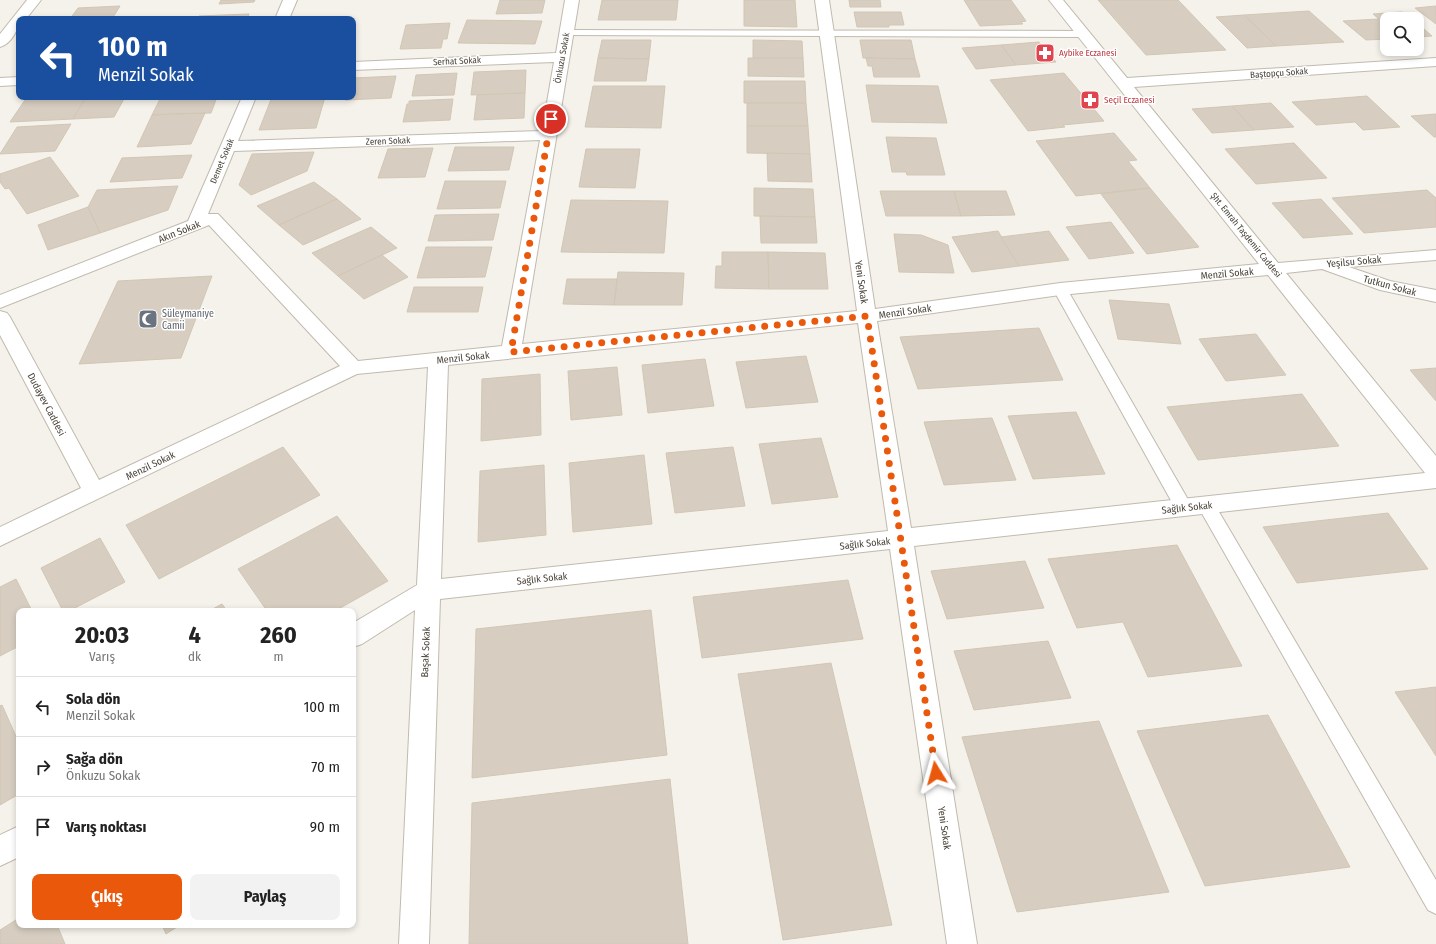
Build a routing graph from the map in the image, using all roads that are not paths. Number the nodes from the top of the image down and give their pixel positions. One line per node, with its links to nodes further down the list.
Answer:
1 (34, 0): 6 (street)
2 (290, 0): 7 (street)
3 (572, 0): 9 (street, Önkuzu Sokak)
4 (822, 0): 10 (street, Yeni Sokak)
5 (1056, 0): 11 (street, Şht. Emrah Taşdemir Caddesi)
6 (21, 16)
7 (283, 16)
8 (16, 23): 12 (street)
9 (566, 33): 10 (lane); 13 (street, Önkuzu Sokak)
10 (827, 33): 11 (lane); 29 (street, Yeni Sokak)
11 (1083, 34): 18 (street, Şht. Emrah Taşdemir Caddesi)
12 (0, 43)
13 (562, 57): 15 (street, Serhat Sokak); 20 (street, Önkuzu Sokak)
14 (1434, 64): 18 (street, Baştopçu Sokak)
15 (356, 66)
16 (16, 81): 17 (street)
17 (0, 82)
18 (1123, 83): 25 (street, Şht. Emrah Taşdemir Caddesi)
19 (248, 100): 21 (street, Demet Sokak)
20 (548, 135): 21 (street, Zeren Sokak); 31 (street, Önkuzu Sokak)
21 (229, 146): 22 (street, Demet Sokak)
22 (196, 225): 28 (street, Akın Sokak); 33 (street, Akın Sokak)
23 (1436, 255): 24 (street, Yeşilsu Sokak)
24 (1321, 264): 25 (street, Yeşilsu Sokak); 27 (street, Tutkun Sokak)
25 (1273, 268): 26 (street, Menzil Sokak); 34 (street, Şht. Emrah Taşdemir Caddesi)
26 (1060, 289): 29 (street, Menzil Sokak); 37 (lane)
27 (1436, 296)
28 (0, 302)
29 (867, 316): 31 (street, Menzil Sokak); 39 (street, Yeni Sokak)
30 (0, 317): 36 (street, Dudayev Caddesi)
31 (511, 352): 32 (street, Menzil Sokak)
32 (438, 359): 33 (street, Menzil Sokak); 40 (street, Başak Sokak)
33 (353, 368): 36 (street, Menzil Sokak)
34 (1436, 471)
35 (1436, 480): 37 (street, Sağlık Sokak)
36 (94, 492): 38 (street, Menzil Sokak)
37 (1195, 506): 39 (street, Sağlık Sokak); 44 (lane)
38 (0, 537)
39 (902, 539): 40 (street, Sağlık Sokak); 46 (street, Yeni Sokak)
40 (428, 590): 41 (street, Sağlık Sokak); 45 (street, Başak Sokak)
41 (356, 634)
42 (16, 842): 43 (street)
43 (0, 852)
44 (1436, 902)
45 (414, 944)
46 (962, 944)

